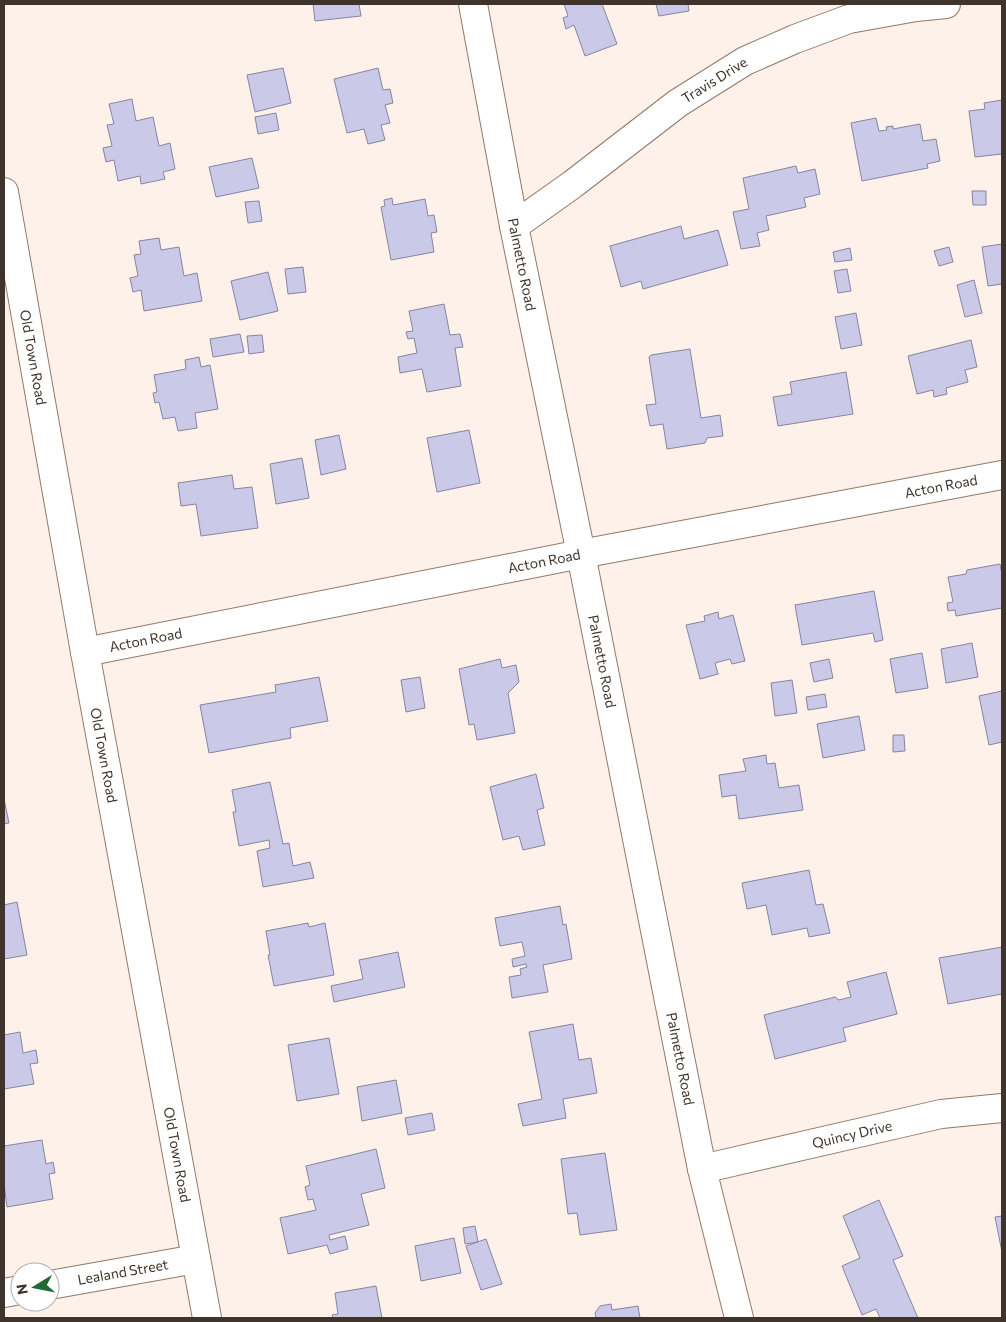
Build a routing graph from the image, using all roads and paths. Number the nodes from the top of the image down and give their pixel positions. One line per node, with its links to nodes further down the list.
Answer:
1 (473, 4): 4 (street, Palmetto Road)
2 (946, 4): 4 (street, Travis Drive)
3 (4, 192): 7 (street, Old Town Road)
4 (514, 226): 6 (street, Palmetto Road)
5 (1002, 475): 6 (street, Acton Road)
6 (581, 554): 7 (street, Acton Road); 9 (street, Palmetto Road)
7 (85, 652): 10 (street, Old Town Road)
8 (1002, 1108): 9 (street, Quincy Drive)
9 (702, 1169): 13 (street, Palmetto Road)
10 (196, 1259): 11 (street, Lealand Street); 12 (street, Old Town Road)
11 (60, 1283)
12 (207, 1318)
13 (739, 1318)

